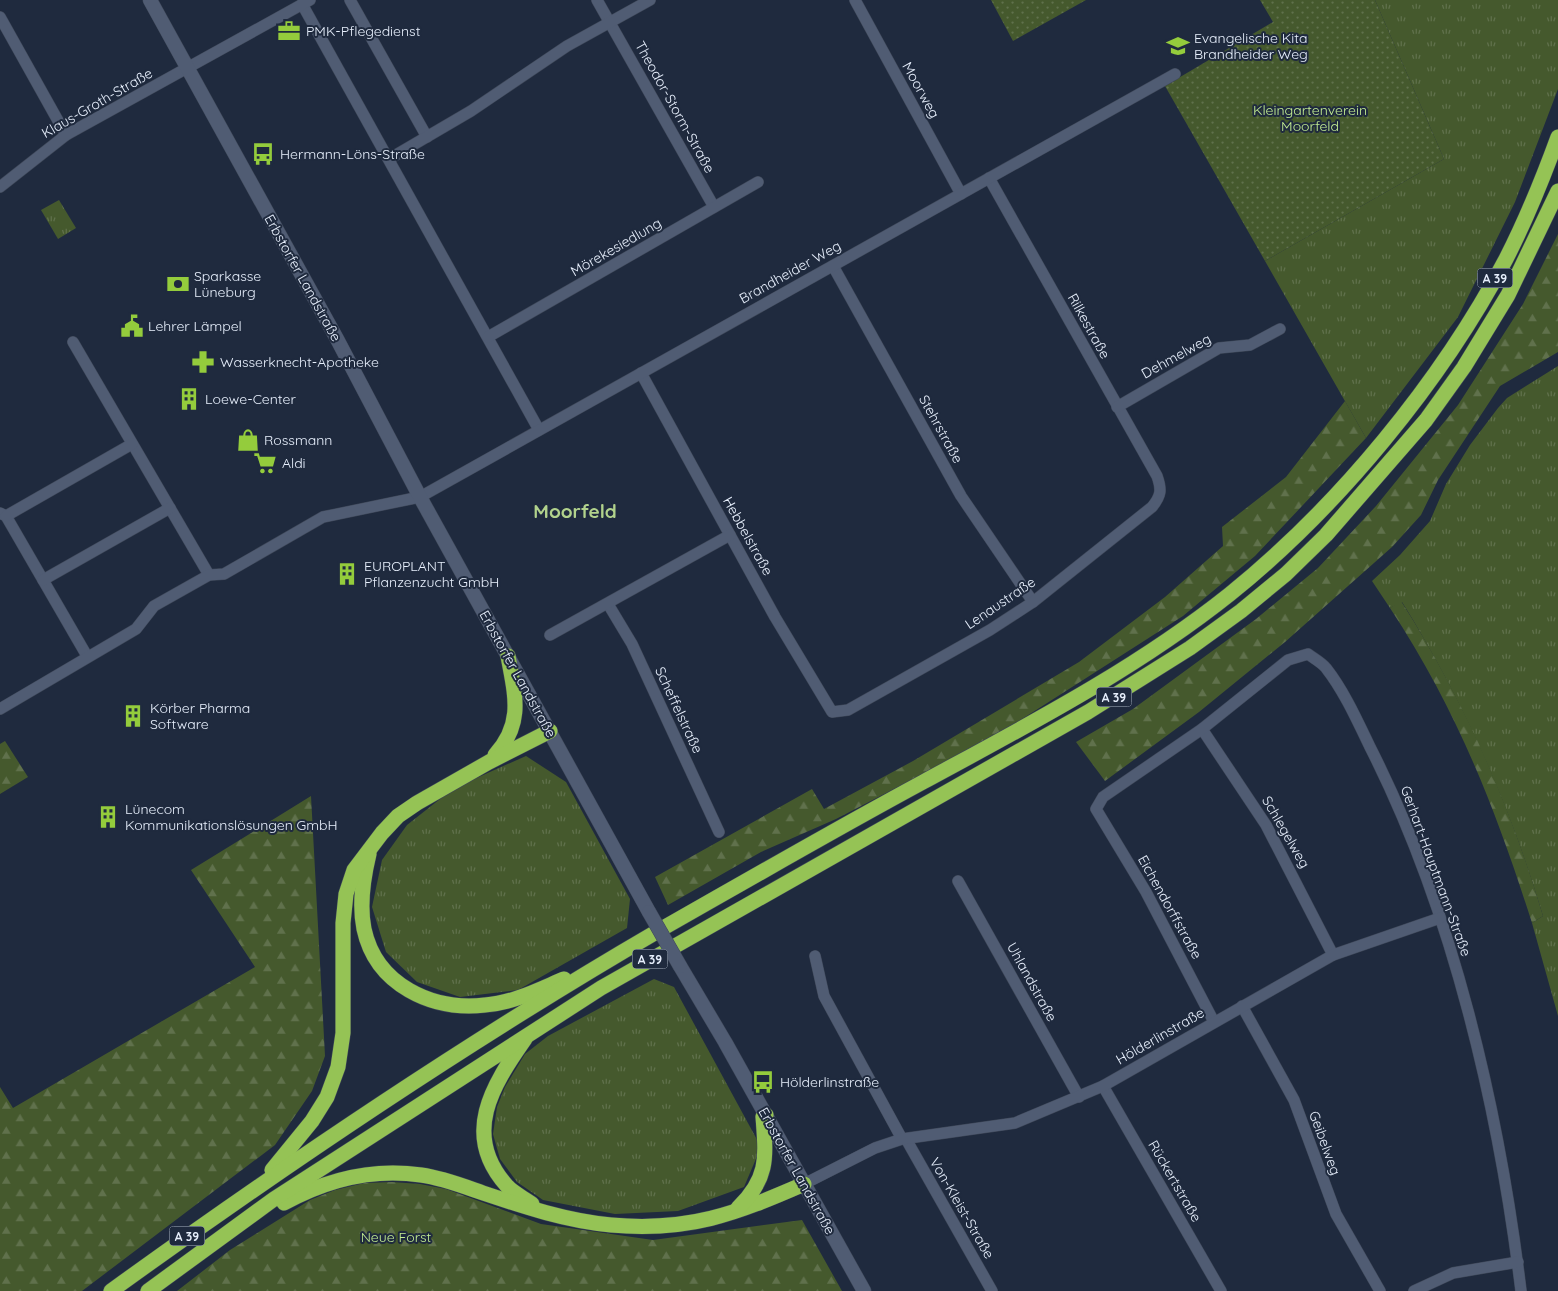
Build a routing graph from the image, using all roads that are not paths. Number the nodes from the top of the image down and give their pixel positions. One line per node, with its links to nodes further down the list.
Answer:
1 (150, 0): 9 (street, Erbstorfer Landstraße)
2 (350, 0): 12 (street)
3 (598, 0): 8 (street, Theodor-Storm-Straße)
4 (650, 0): 8 (street)
5 (855, 0): 19 (street, Moorweg)
6 (306, 2): 9 (street); 14 (street)
7 (0, 17): 11 (street)
8 (610, 22): 12 (street); 20 (street, Theodor-Storm-Straße)
9 (188, 68): 11 (street, Klaus-Groth-Straße); 30 (street, Erbstorfer Landstraße)
10 (1175, 74): 15 (street, Brandheider Weg)
11 (66, 135): 17 (street, Klaus-Groth-Straße)
12 (427, 137): 14 (street)
13 (1558, 137): 53 (highway, A 39)
14 (389, 159): 23 (street)
15 (990, 178): 19 (street, Brandheider Weg); 26 (street, Rilkestraße)
16 (758, 182): 20 (street, Mörekesiedlung)
17 (0, 187)
18 (1558, 191): 56 (highway, A 39)
19 (961, 194): 21 (street, Brandheider Weg)
20 (714, 207): 23 (street, Mörekesiedlung)
21 (833, 266): 25 (street, Brandheider Weg); 36 (street, Stehrstraße)
22 (1280, 329): 26 (street, Dehmelweg)
23 (488, 337): 27 (street)
24 (73, 342): 28 (street)
25 (641, 373): 27 (street, Brandheider Weg); 33 (street, Hebbelstraße)
26 (1117, 406): 29 (street, Rilkestraße)
27 (539, 430): 30 (street, Brandheider Weg)
28 (132, 444): 31 (street); 32 (street)
29 (1161, 488): 36 (street, Lenaustraße)
30 (420, 498): 34 (street, Brandheider Weg); 40 (street, Erbstorfer Landstraße)
31 (170, 508): 34 (street); 35 (street)
32 (3, 514): 35 (street)
33 (730, 535): 37 (street); 42 (street, Hebbelstraße)
34 (209, 575): 39 (street, Brandheider Weg)
35 (43, 580): 39 (street)
36 (1032, 602): 42 (street, Lenaustraße)
37 (608, 604): 38 (street); 47 (street, Scheffelstraße)
38 (550, 635)
39 (87, 656): 41 (street, Brandheider Weg)
40 (508, 656): 44 (street, Erbstorfer Landstraße); 45 (highway)
41 (0, 709)
42 (832, 712)
43 (1202, 729): 46 (street, Gerhart-Hauptmann-Straße); 50 (street, Gerhart-Hauptmann-Straße); 51 (street, Schlegelweg)
44 (550, 731): 45 (highway); 59 (street, Erbstorfer Landstraße, bridge)
45 (489, 762): 48 (highway)
46 (1096, 809): 55 (street, Eichendorffstraße)
47 (719, 832)
48 (369, 851): 53 (highway); 61 (highway)
49 (958, 881): 58 (street, Uhlandstraße)
50 (1440, 918): 51 (street, Hölderlinstraße); 66 (street, Gerhart-Hauptmann-Straße)
51 (1332, 955): 54 (street, Hölderlinstraße)
52 (815, 956): 60 (street, Von-Kleist-Straße)
53 (590, 971): 61 (highway, A 39)
54 (1242, 1006): 55 (street, Hölderlinstraße); 72 (street, Geibelweg)
55 (1214, 1022): 57 (street, Hölderlinstraße)
56 (529, 1033): 63 (highway); 65 (highway, A 39)
57 (1103, 1086): 58 (street, Hölderlinstraße); 71 (street, Rückertstraße)
58 (1079, 1097): 60 (street, Hölderlinstraße)
59 (766, 1115): 62 (street, Erbstorfer Landstraße); 64 (highway)
60 (904, 1139): 62 (street, Hölderlinstraße); 70 (street, Von-Kleist-Straße)
61 (263, 1182): 67 (highway, A 39)
62 (804, 1184): 64 (highway); 69 (street, Erbstorfer Landstraße)
63 (543, 1212): 64 (highway); 65 (highway)
64 (731, 1214)
65 (221, 1238): 68 (highway, A 39)
66 (1518, 1262): 73 (street); 74 (street, Gerhart-Hauptmann-Straße)
67 (111, 1291)
68 (148, 1291)
69 (864, 1291)
70 (992, 1291)
71 (1221, 1291)
72 (1380, 1291)
73 (1414, 1291)
74 (1521, 1291)

